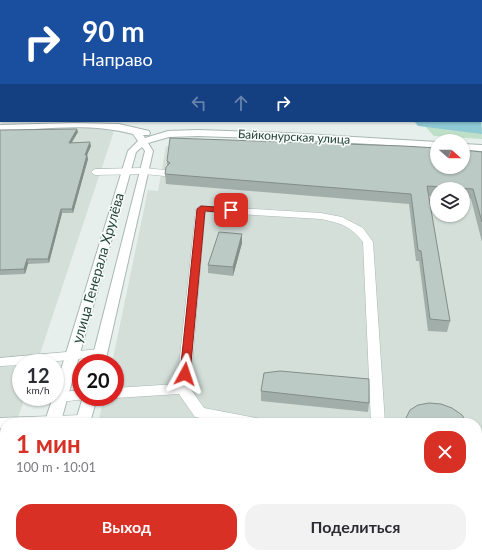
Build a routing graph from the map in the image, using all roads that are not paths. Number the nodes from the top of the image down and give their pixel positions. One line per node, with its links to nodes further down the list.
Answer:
1 (0, 128): 3 (street)
2 (168, 134): 3 (street, Байконурская улица); 3 (street); 4 (street, Байконурская улица)
3 (144, 138): 8 (street, улица Генерала Хрулёва); 9 (street, улица Генерала Хрулёва)
4 (430, 145)
5 (470, 147): 6 (street)
6 (482, 148)
7 (95, 172): 8 (lane)
8 (126, 172): 9 (lane); 11 (street, улица Генерала Хрулёва)
9 (144, 172): 10 (lane); 12 (street, улица Генерала Хрулёва)
10 (165, 173)
11 (72, 354)
12 (100, 354)
13 (72, 355): 14 (lane); 15 (street, улица Генерала Хрулёва)
14 (0, 362)
15 (64, 383)
16 (184, 389): 17 (lane); 22 (lane); 23 (lane)
17 (124, 392)
18 (57, 406): 20 (street, улица Генерала Хрулёва)
19 (88, 406): 21 (street)
20 (54, 418)
21 (85, 418)
22 (228, 418)
23 (378, 418)

